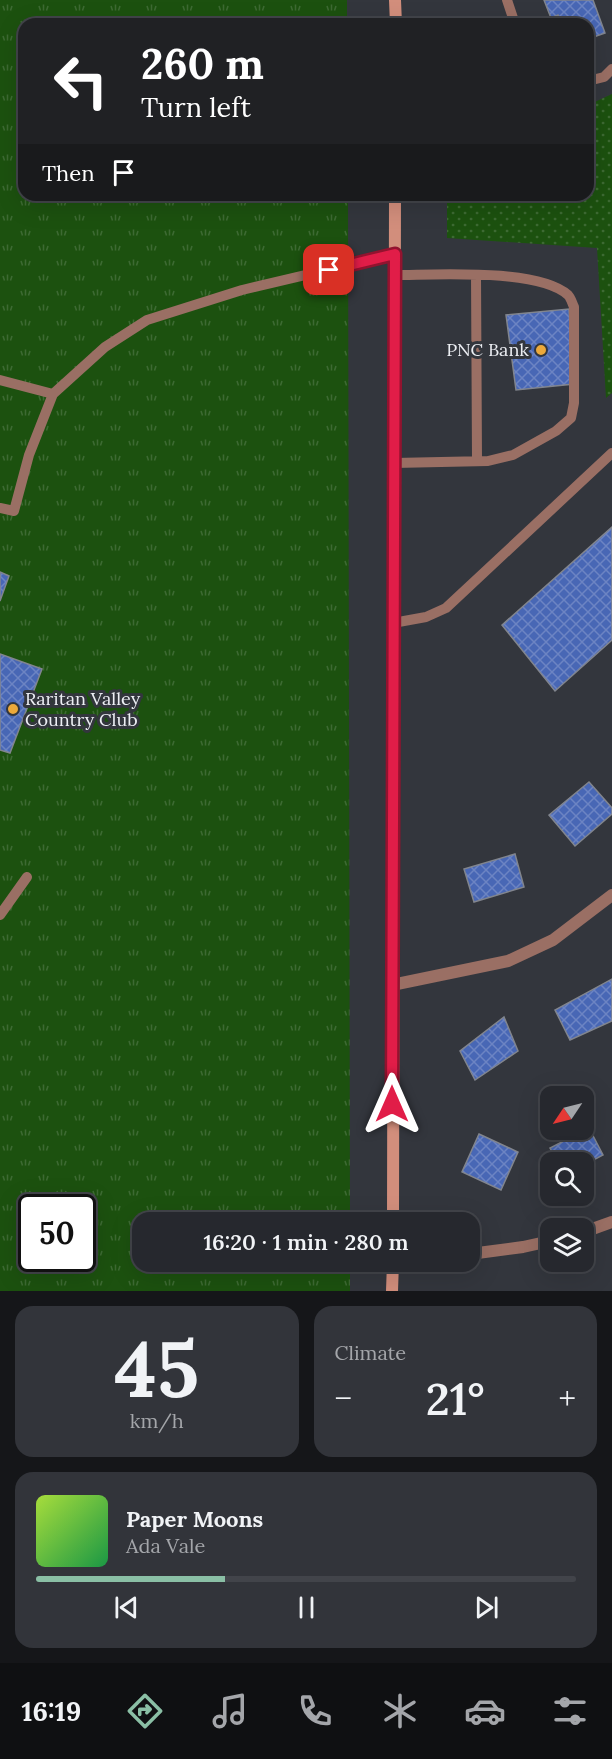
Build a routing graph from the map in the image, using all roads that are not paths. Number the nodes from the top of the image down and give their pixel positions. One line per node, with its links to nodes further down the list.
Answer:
1 (395, 0): 3 (main road)
2 (507, 0): 4 (lane)
3 (396, 18)
4 (513, 18)
5 (612, 69): 6 (lane)
6 (594, 80)
7 (396, 201): 8 (main road)
8 (395, 254): 9 (main road); 12 (lane)
9 (395, 274): 10 (lane); 15 (main road)
10 (476, 275): 14 (lane); 14 (lane)
11 (0, 380): 12 (lane)
12 (53, 394): 16 (lane)
13 (612, 453): 17 (lane)
14 (477, 460): 15 (lane)
15 (394, 463): 17 (main road)
16 (0, 508)
17 (393, 623): 21 (main road)
18 (27, 877): 20 (lane)
19 (612, 895): 21 (street)
20 (0, 915)
21 (392, 985): 22 (main road)
22 (393, 1212)
23 (612, 1222): 24 (street)
24 (594, 1229)
25 (540, 1243): 26 (street)
26 (480, 1253)
27 (393, 1272): 28 (main road)
28 (392, 1291)

